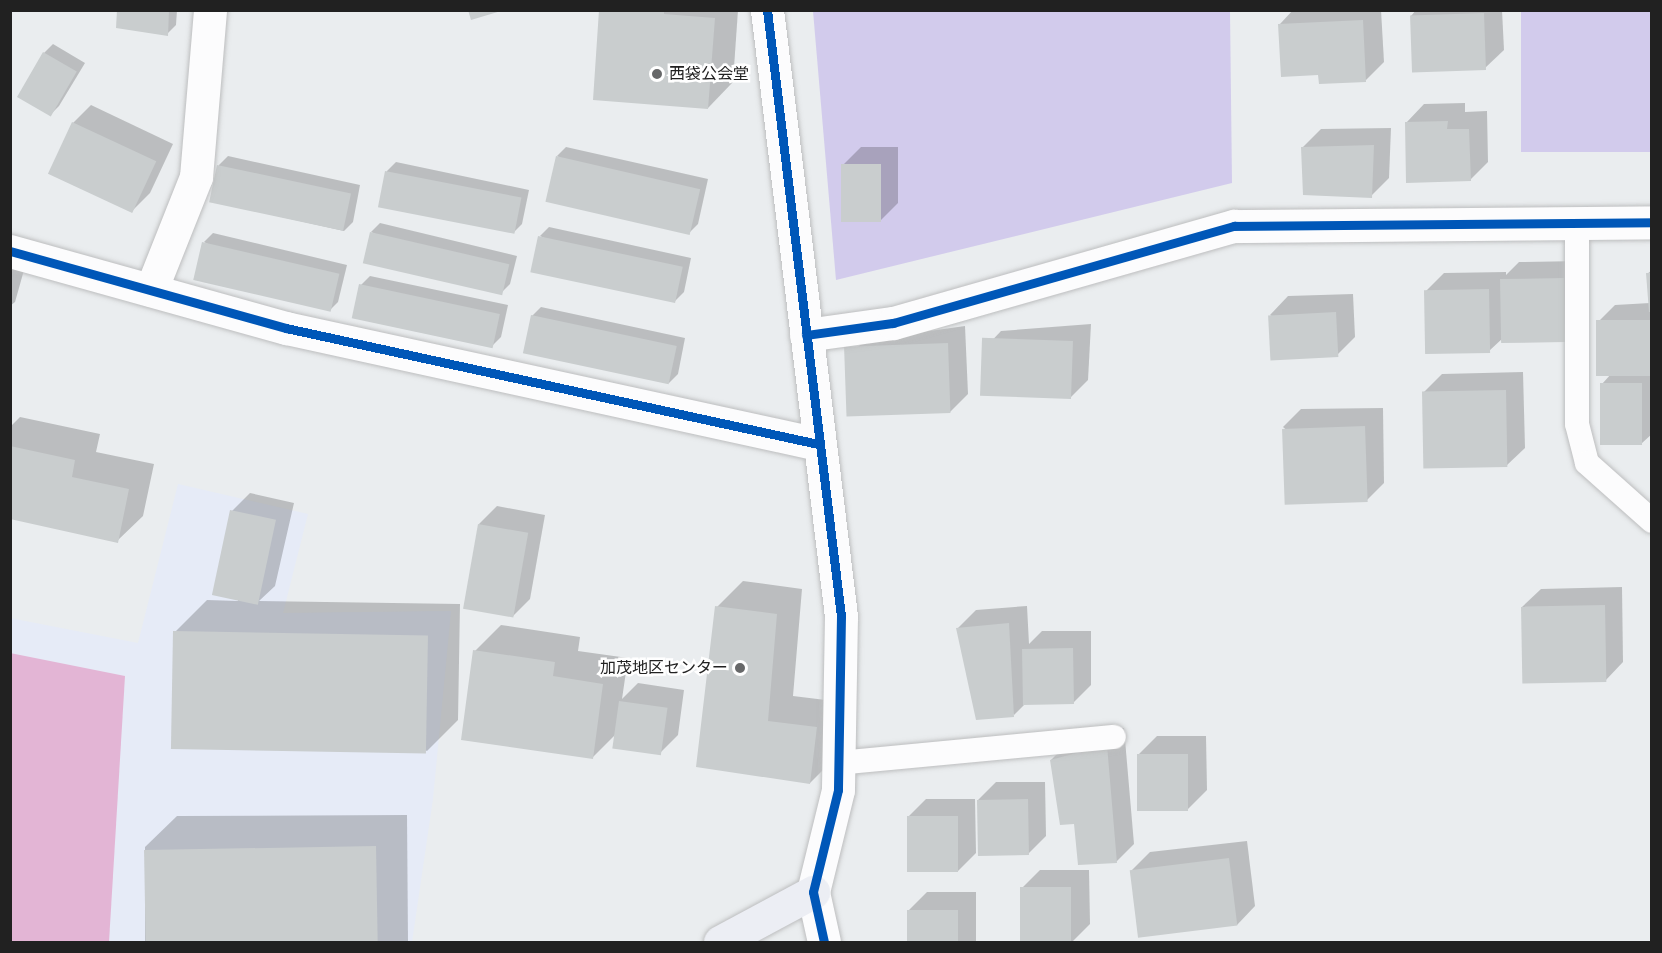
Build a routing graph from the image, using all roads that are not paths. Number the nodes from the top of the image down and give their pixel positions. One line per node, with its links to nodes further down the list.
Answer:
1 (210, 10): 6 (street)
2 (766, 10): 7 (street)
3 (1577, 222): 4 (street); 7 (street); 9 (lane)
4 (1652, 222)
5 (10, 251): 6 (street)
6 (152, 290): 8 (street)
7 (806, 335): 8 (street)
8 (818, 444): 11 (street)
9 (1652, 521)
10 (1114, 737): 11 (lane)
11 (838, 763): 12 (street)
12 (813, 892): 13 (street); 14 (street)
13 (720, 942)
14 (824, 942)

